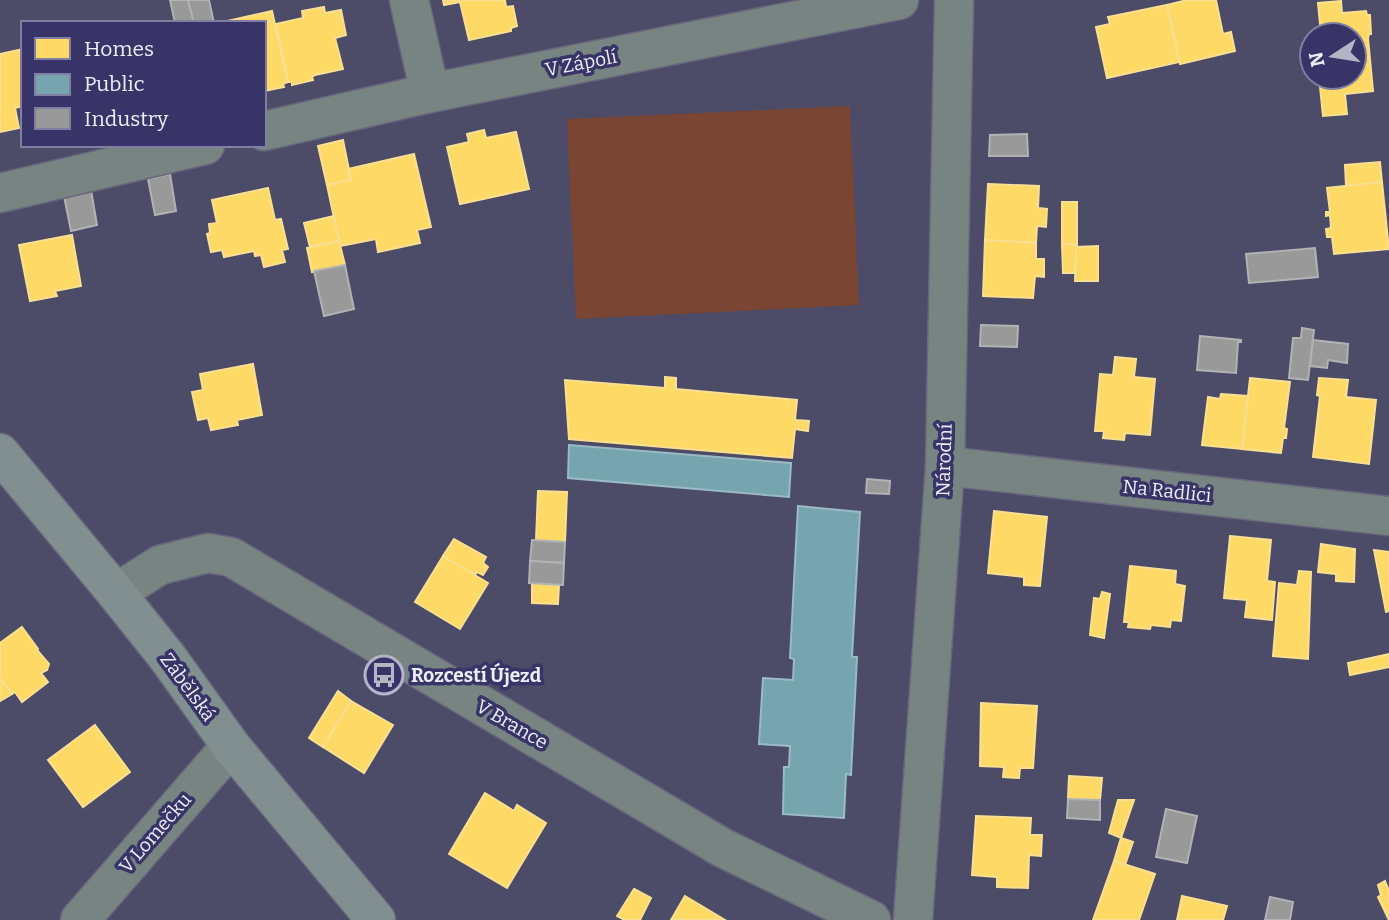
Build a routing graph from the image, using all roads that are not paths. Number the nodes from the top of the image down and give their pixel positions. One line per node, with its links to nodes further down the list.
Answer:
1 (409, 0): 4 (street)
2 (899, 0): 4 (street, V Zápolí)
3 (954, 0): 9 (street, Národní)
4 (430, 93): 5 (street, V Zápolí)
5 (266, 131)
6 (196, 147): 7 (street)
7 (0, 193)
8 (0, 453): 11 (main road, Zábělská)
9 (945, 466): 10 (street, Na Radlici); 16 (street, Národní)
10 (1389, 516)
11 (116, 593): 12 (main road, Zábělská); 15 (street, V Brance)
12 (231, 746): 13 (street, V Lomečku); 14 (main road, Zábělská)
13 (79, 920)
14 (376, 920)
15 (871, 920)
16 (913, 920)

